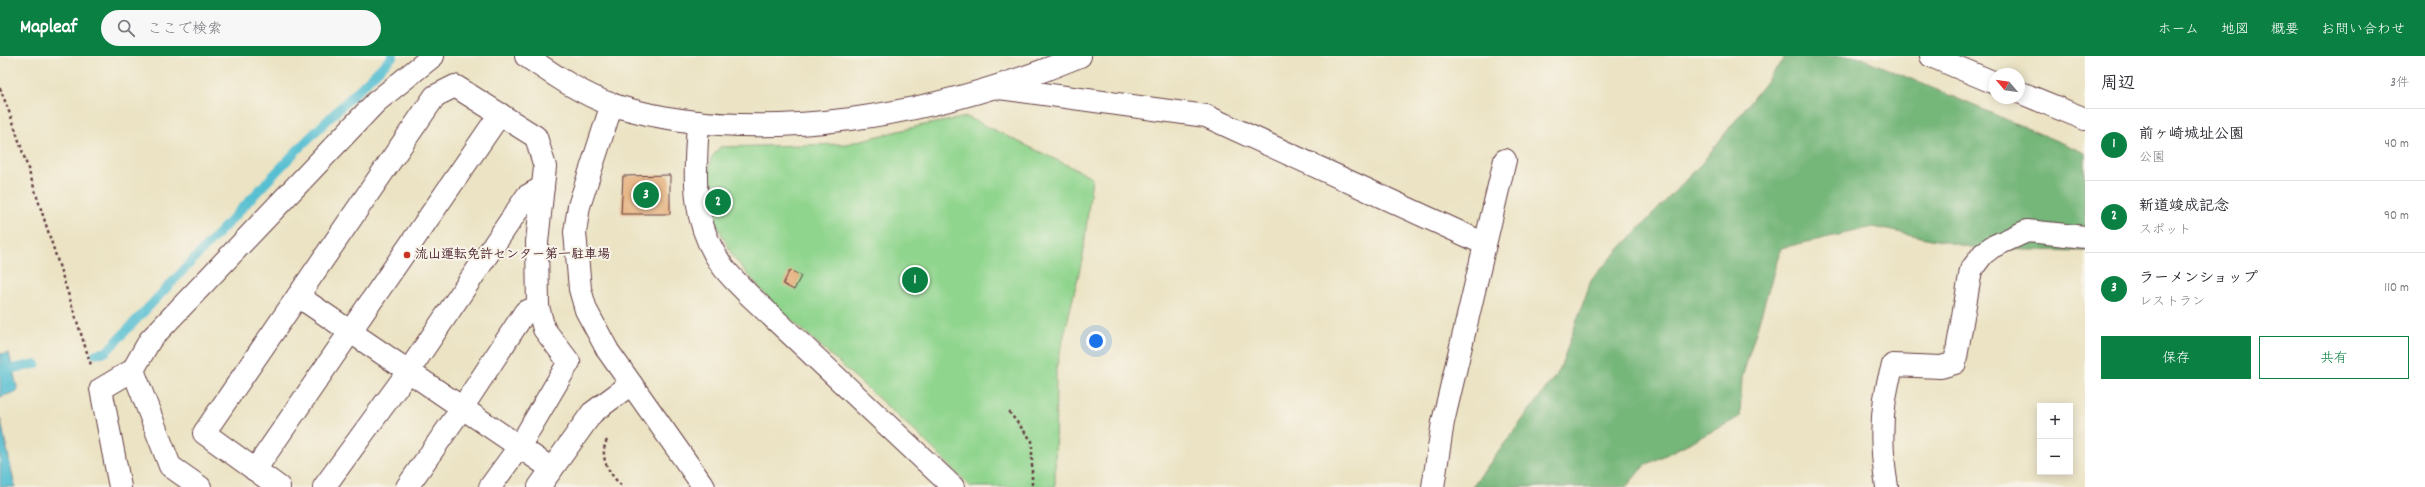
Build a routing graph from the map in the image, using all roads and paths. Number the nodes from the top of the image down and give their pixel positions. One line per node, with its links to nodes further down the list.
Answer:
1 (433, 56): 19 (street)
2 (526, 56): 9 (street)
3 (1080, 56): 6 (street)
4 (1931, 56): 5 (street)
5 (1989, 80)
6 (994, 87): 12 (street); 16 (street)
7 (0, 88): 22 (path)
8 (2025, 94): 11 (street)
9 (612, 104): 12 (street); 21 (street)
10 (500, 114): 14 (street); 17 (street); 28 (street)
11 (2085, 119)
12 (698, 122): 38 (street)
13 (1505, 160): 16 (street)
14 (542, 187): 18 (street); 20 (street)
15 (2085, 237): 41 (street)
16 (1485, 244): 40 (street)
17 (298, 296): 20 (street); 28 (street)
18 (538, 306): 23 (street); 26 (street)
19 (133, 370): 22 (street); 30 (street)
20 (408, 372): 23 (street); 32 (street)
21 (631, 384): 27 (street); 37 (street)
22 (101, 389): 29 (street)
23 (462, 408): 26 (street); 33 (street)
24 (1009, 412): 39 (path)
25 (609, 437): 36 (path)
26 (519, 447): 27 (street); 34 (street)
27 (552, 469): 35 (street)
28 (255, 470): 31 (street)
29 (120, 487)
30 (200, 487)
31 (279, 487)
32 (324, 487)
33 (407, 487)
34 (490, 487)
35 (539, 487)
36 (623, 487)
37 (704, 487)
38 (953, 487)
39 (1032, 487)
40 (1433, 487)
41 (1887, 487)

